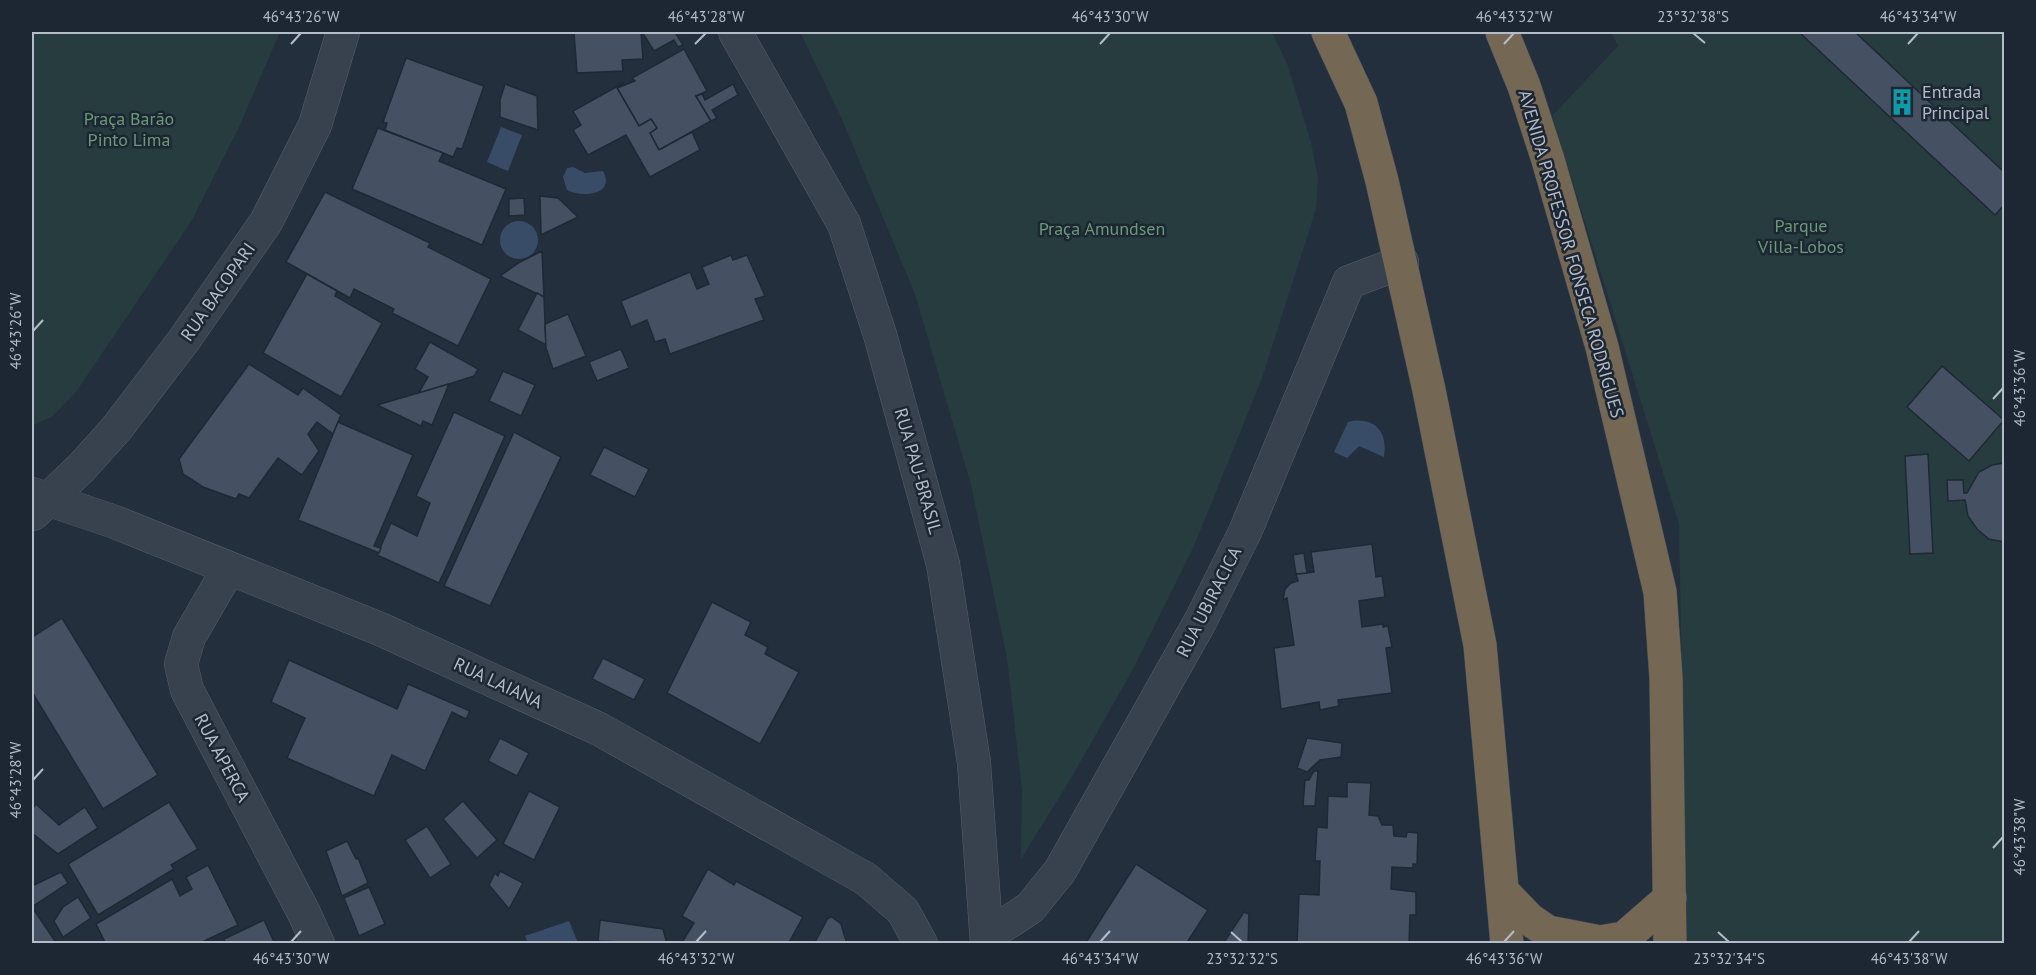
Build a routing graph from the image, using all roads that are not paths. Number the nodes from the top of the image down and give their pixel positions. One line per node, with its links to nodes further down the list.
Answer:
1 (344, 32): 6 (street, RUA BACOPARI)
2 (735, 32): 10 (street, RUA PAU-BRASIL)
3 (1328, 32): 5 (highway)
4 (1502, 32): 9 (highway, AVENIDA PROFESSOR FONSECA RODRIGUES)
5 (1401, 262): 8 (highway); 10 (street, RUA UBIRACICA)
6 (36, 503): 7 (street, RUA LAIANA)
7 (228, 570): 11 (street, RUA APERCA); 12 (street, RUA LAIANA)
8 (1504, 892): 9 (highway); 13 (highway)
9 (1670, 898): 14 (highway, AVENIDA PROFESSOR FONSECA RODRIGUES)
10 (987, 940)
11 (318, 944)
12 (921, 944)
13 (1507, 944)
14 (1670, 944)

